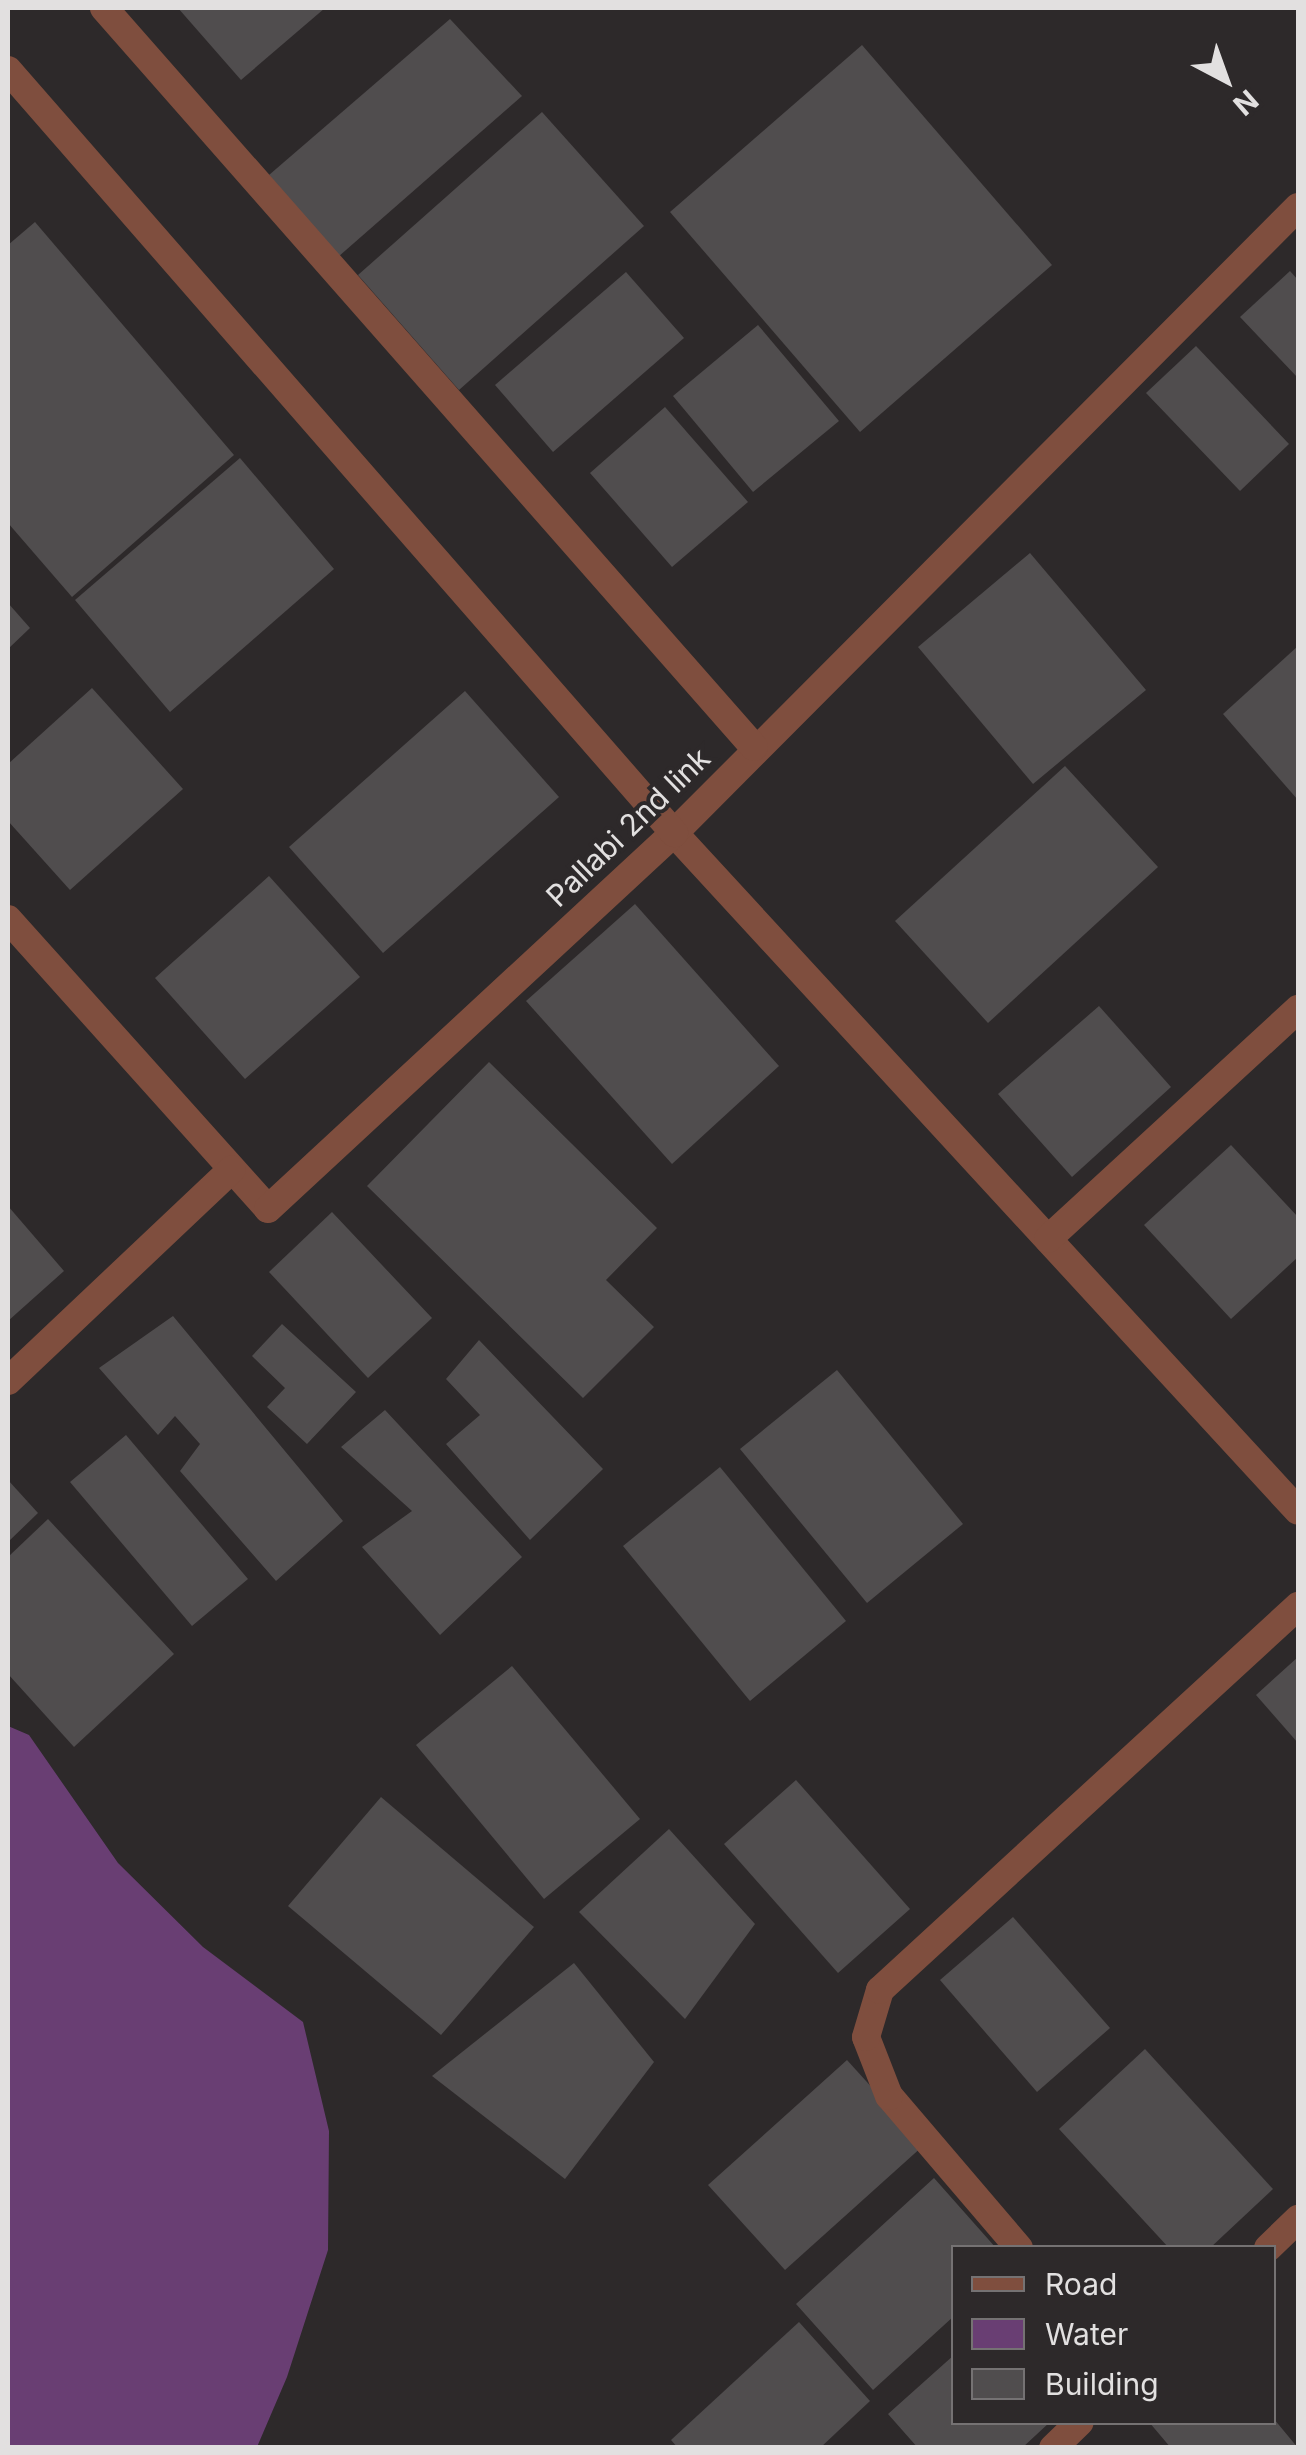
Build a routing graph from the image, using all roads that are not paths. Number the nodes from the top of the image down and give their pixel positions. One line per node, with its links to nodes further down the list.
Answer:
1 (104, 8): 4 (street)
2 (8, 70): 5 (street)
3 (1298, 206): 4 (street, Pallabi 2nd link)
4 (754, 747): 5 (street, Pallabi 2nd link)
5 (674, 832): 8 (street, Pallabi 2nd link); 9 (street)
6 (8, 919): 8 (street, Pallabi 2nd link)
7 (1298, 1009): 9 (street)
8 (232, 1169): 10 (street)
9 (1048, 1239): 11 (street)
10 (8, 1381)
11 (1298, 1512)
12 (1298, 1606): 14 (street)
13 (1298, 2219): 15 (street)
14 (1016, 2245)
15 (1271, 2245)
16 (1077, 2425): 17 (street)
17 (1053, 2448)

